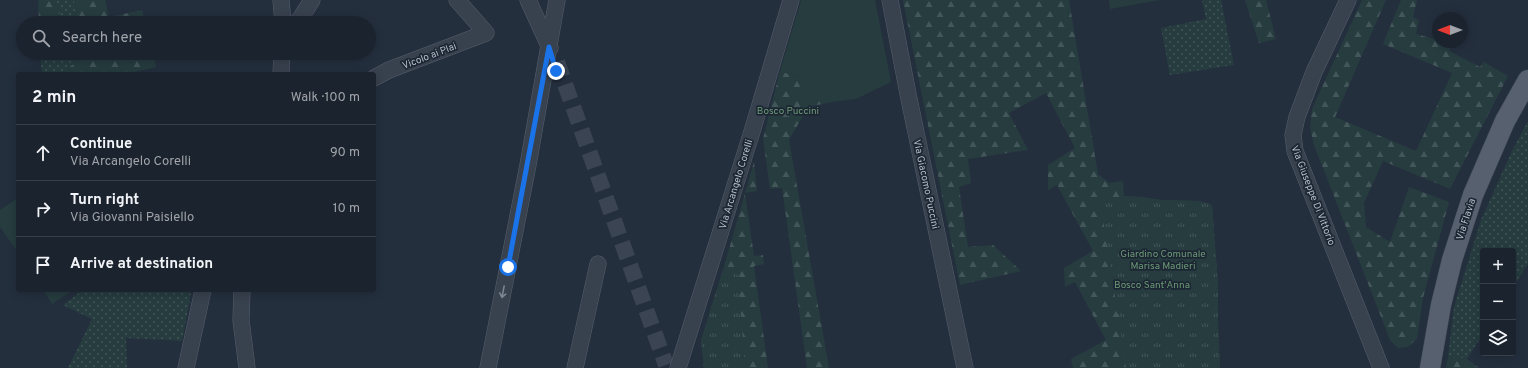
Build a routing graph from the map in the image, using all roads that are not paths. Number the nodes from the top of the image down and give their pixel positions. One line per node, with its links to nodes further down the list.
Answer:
1 (282, 0): 9 (street)
2 (312, 0): 10 (street)
3 (458, 0): 15 (street, Vicolo ai Plai)
4 (528, 0): 11 (street)
5 (558, 0): 11 (street)
6 (791, 0): 20 (street, Via Arcangelo Corelli)
7 (890, 0): 25 (street, Via Giacomo Puccini)
8 (1348, 0): 26 (street, Via Giuseppe Di Vittorio)
9 (283, 16)
10 (302, 16)
11 (549, 47): 13 (street); 23 (street, one-way to 23)
12 (282, 60): 14 (street)
13 (557, 66)
14 (281, 72)
15 (376, 77)
16 (1528, 80): 27 (main road, Via Flavia)
17 (598, 264): 24 (street)
18 (203, 292): 21 (street)
19 (242, 292): 22 (street)
20 (670, 367)
21 (186, 368)
22 (247, 368)
23 (488, 368)
24 (575, 368)
25 (965, 368)
26 (1381, 368)
27 (1430, 368)

